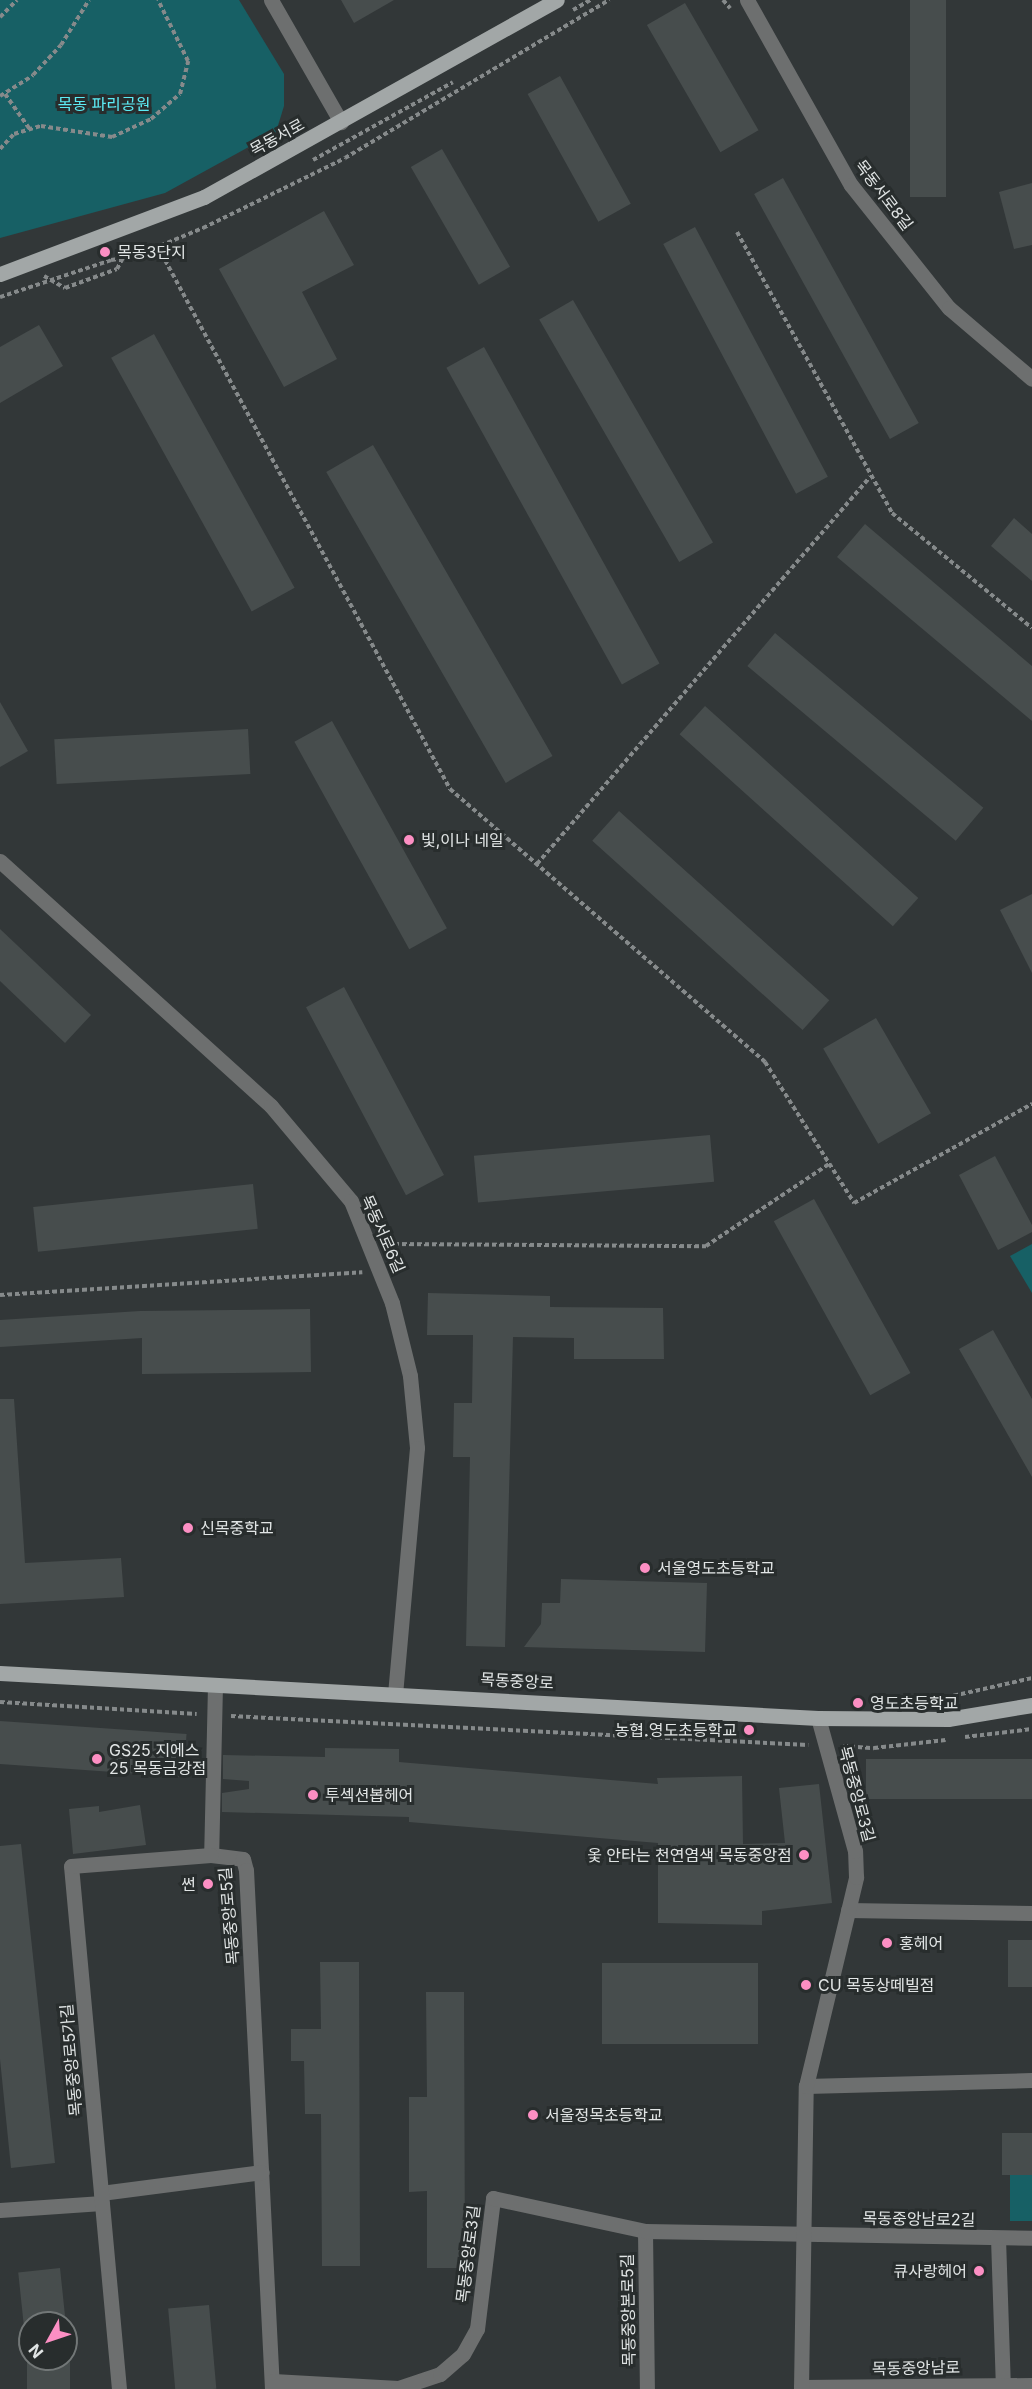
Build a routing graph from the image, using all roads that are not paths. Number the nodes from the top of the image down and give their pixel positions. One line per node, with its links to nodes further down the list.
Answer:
1 (271, 0): 4 (street)
2 (557, 0): 4 (main road, 목동서로)
3 (747, 0): 6 (street, 목동서로8길)
4 (341, 122): 5 (main road, 목동서로)
5 (0, 274)
6 (1032, 379)
7 (0, 861): 10 (street, 목동서로6길)
8 (0, 1673): 9 (main road, 목동중앙로)
9 (215, 1685): 10 (main road, 목동중앙로); 13 (street, 목동중앙로5길)
10 (395, 1693): 12 (main road, 목동중앙로)
11 (1032, 1705): 12 (main road, 목동중앙로)
12 (818, 1718): 14 (street, 목동중앙로3길)
13 (211, 1855): 18 (street, 목동중앙로5길); 19 (street, 목동중앙로5가길)
14 (848, 1910): 15 (street); 17 (street, 목동중앙로3길)
15 (1032, 1913)
16 (1032, 2080): 17 (street)
17 (806, 2086): 22 (street, 목동중앙로3길)
18 (262, 2172): 19 (street); 25 (street, 목동중앙로5길)
19 (102, 2198): 20 (street); 29 (street, 목동중앙로5가길)
20 (0, 2210)
21 (645, 2231): 22 (street, 목동중앙로3길); 25 (street, 목동중앙로3길); 30 (street, 목동중앙본로5길)
22 (805, 2235): 23 (street, 목동중앙남로2길); 28 (street, 목동중앙로3길)
23 (998, 2238): 24 (street, 목동중앙남로2길); 26 (street)
24 (1032, 2238)
25 (272, 2385)
26 (1003, 2385): 27 (street, 목동중앙남로); 28 (street, 목동중앙남로)
27 (1032, 2385)
28 (801, 2388)
29 (119, 2389)
30 (647, 2389)

